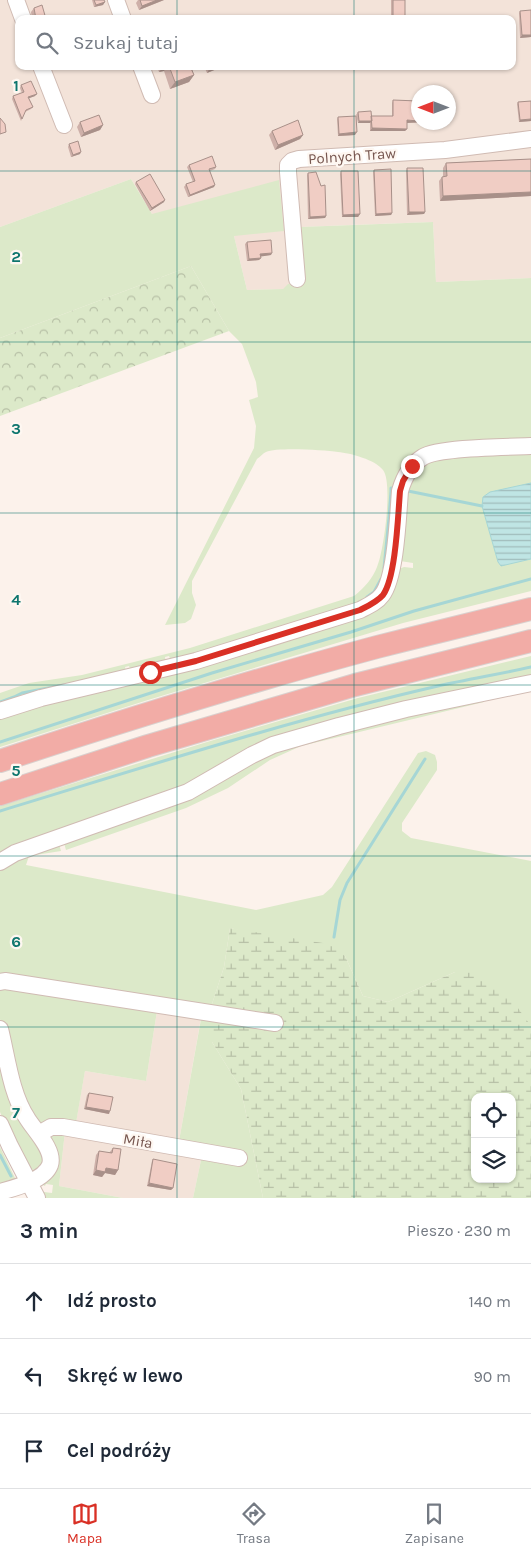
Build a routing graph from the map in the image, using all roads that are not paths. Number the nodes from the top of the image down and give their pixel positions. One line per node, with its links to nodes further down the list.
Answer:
1 (16, 0): 3 (street)
2 (116, 0): 4 (street)
3 (22, 15)
4 (122, 15)
5 (43, 70): 8 (street)
6 (143, 70): 7 (street)
7 (152, 94)
8 (64, 125)
9 (531, 139): 10 (street, Polnych Traw)
10 (297, 279)
11 (531, 446): 15 (street)
12 (531, 609): 16 (highway)
13 (531, 641): 17 (highway)
14 (531, 683): 18 (street)
15 (0, 712)
16 (0, 761)
17 (0, 794)
18 (0, 862)
19 (0, 982): 20 (street)
20 (275, 1023)
21 (0, 1029): 23 (street)
22 (0, 1124): 25 (street)
23 (39, 1134): 24 (street, Miła); 25 (street)
24 (239, 1158)
25 (29, 1183): 26 (street); 27 (street)
26 (0, 1192)
27 (38, 1198)

